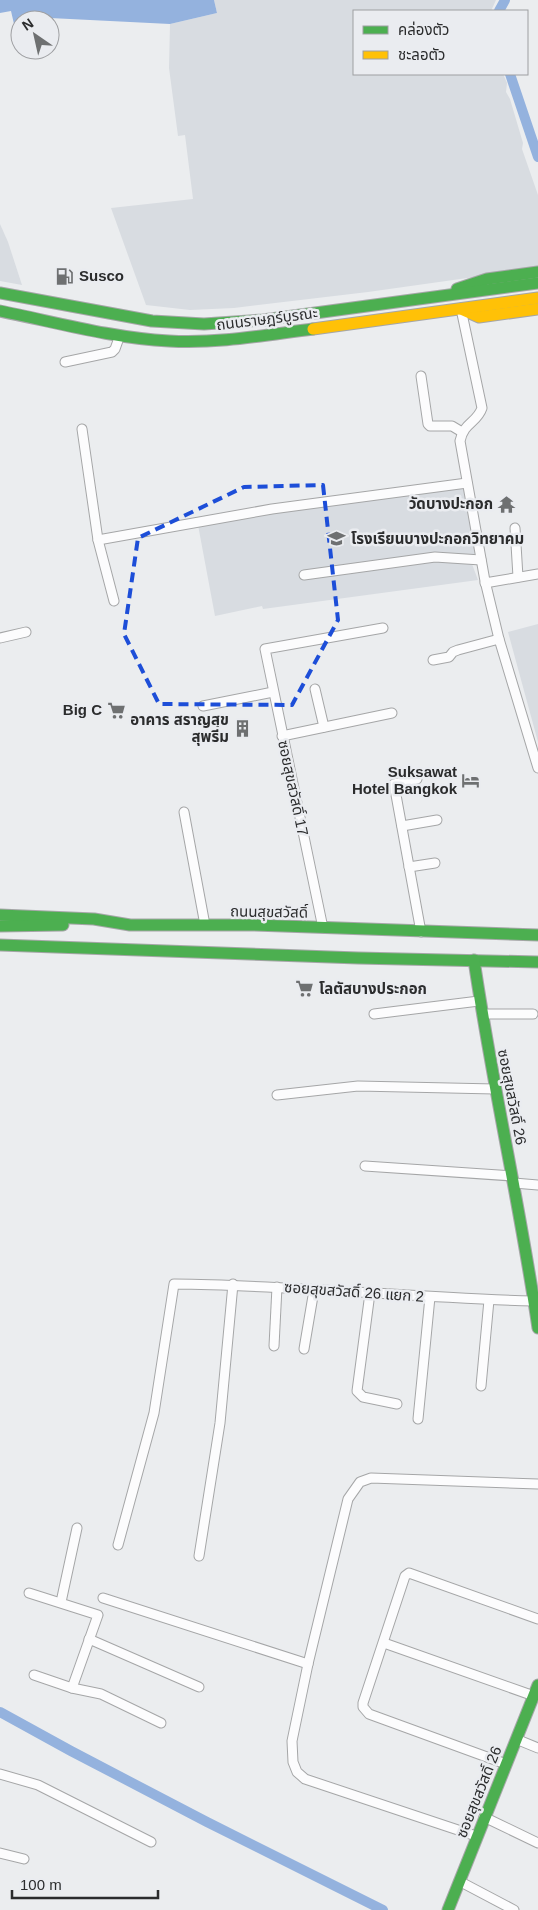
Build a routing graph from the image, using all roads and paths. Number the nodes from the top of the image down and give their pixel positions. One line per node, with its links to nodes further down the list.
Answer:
1 (538, 272): 4 (main road)
2 (538, 282): 4 (main road, ถนนราษฎร์บูรณะ)
3 (0, 293): 4 (main road, ถนนราษฎร์บูรณะ)
4 (430, 298)
5 (538, 298): 6 (main road, ถนนราษฎร์บูรณะ)
6 (461, 309): 7 (main road); 9 (main road, ถนนราษฎร์บูรณะ); 13 (street)
7 (538, 309)
8 (0, 311): 9 (main road, ถนนราษฎร์บูรณะ)
9 (120, 335): 10 (street)
10 (65, 362)
11 (421, 376): 13 (street)
12 (82, 429): 16 (street)
13 (462, 432): 14 (street)
14 (467, 483): 16 (street); 17 (street)
15 (515, 528): 20 (street)
16 (98, 540): 22 (street)
17 (481, 560): 19 (street); 21 (street)
18 (538, 574): 20 (street)
19 (304, 575)
20 (518, 577): 21 (street)
21 (486, 583): 26 (street)
22 (114, 601)
23 (383, 628): 29 (street, ซอยสุขสวัสดิ์ 17)
24 (26, 632): 25 (street)
25 (0, 638)
26 (499, 639): 27 (street); 34 (street)
27 (433, 660)
28 (315, 689): 32 (street)
29 (273, 692): 30 (street); 33 (street, ซอยสุขสวัสดิ์ 17)
30 (203, 706)
31 (392, 714): 32 (street)
32 (324, 727): 33 (street)
33 (282, 736): 45 (street, ซอยสุขสวัสดิ์ 17)
34 (538, 768)
35 (417, 779): 38 (street)
36 (184, 812): 43 (street)
37 (437, 820): 38 (street)
38 (402, 826): 40 (street)
39 (435, 864): 40 (street)
40 (409, 867): 46 (street)
41 (0, 915): 42 (main road, ถนนสุขสวัสดิ์)
42 (120, 924): 43 (main road, ถนนสุขสวัสดิ์); 44 (main road)
43 (205, 925): 45 (main road, ถนนสุขสวัสดิ์)
44 (0, 926)
45 (323, 928): 46 (main road, ถนนสุขสวัสดิ์)
46 (421, 932): 47 (main road, ถนนสุขสวัสดิ์)
47 (538, 935)
48 (0, 945): 49 (main road)
49 (474, 960): 50 (main road); 51 (main road, ซอยสุขสวัสดิ์ 26)
50 (538, 962)
51 (479, 1001): 52 (street); 53 (main road, ซอยสุขสวัสดิ์ 26)
52 (374, 1014)
53 (482, 1014): 54 (street); 55 (main road, ซอยสุขสวัสดิ์ 26)
54 (533, 1014)
55 (496, 1089): 56 (street); 58 (main road, ซอยสุขสวัสดิ์ 26)
56 (277, 1095)
57 (365, 1166): 58 (street)
58 (513, 1180): 59 (street); 66 (main road, ซอยสุขสวัสดิ์ 26)
59 (538, 1185)
60 (233, 1284): 61 (street, ซอยสุขสวัสดิ์ 26 แยก 2); 75 (street, ซอยสุขสวัสดิ์ 26 แยก 2); 76 (street)
61 (277, 1287): 62 (street, ซอยสุขสวัสดิ์ 26 แยก 2); 68 (street)
62 (314, 1290): 63 (street, ซอยสุขสวัสดิ์ 26 แยก 2); 69 (street)
63 (370, 1293): 64 (street, ซอยสุขสวัสดิ์ 26 แยก 2); 71 (street)
64 (430, 1297): 65 (street, ซอยสุขสวัสดิ์ 26 แยก 2); 72 (street)
65 (489, 1300): 66 (street, ซอยสุขสวัสดิ์ 26 แยก 2); 70 (street)
66 (536, 1307): 67 (main road, ซอยสุขสวัสดิ์ 26)
67 (538, 1328)
68 (274, 1346)
69 (304, 1349)
70 (481, 1386)
71 (397, 1404)
72 (418, 1419)
73 (538, 1484): 83 (street)
74 (77, 1528): 79 (street)
75 (118, 1545)
76 (198, 1556)
77 (29, 1593): 79 (street)
78 (103, 1598): 83 (street)
79 (61, 1602): 81 (street)
80 (538, 1619): 82 (street)
81 (90, 1639): 85 (street); 86 (street)
82 (384, 1643): 87 (street); 92 (street)
83 (308, 1664): 95 (street)
84 (34, 1675): 86 (street)
85 (199, 1687)
86 (72, 1688): 89 (street)
87 (536, 1691): 88 (main road, ซอยสุขสวัสดิ์ 26)
88 (533, 1711): 90 (main road, ซอยสุขสวัสดิ์ 26)
89 (161, 1723)
90 (516, 1739): 91 (street); 92 (main road, ซอยสุขสวัสดิ์ 26)
91 (538, 1748)
92 (506, 1764): 94 (main road, ซอยสุขสวัสดิ์ 26)
93 (0, 1774): 96 (street)
94 (484, 1817): 95 (main road, ซอยสุขสวัสดิ์ 26); 97 (street)
95 (476, 1836): 100 (main road, ซอยสุขสวัสดิ์ 26)
96 (151, 1842)
97 (538, 1843)
98 (0, 1853): 99 (street)
99 (24, 1859)
100 (459, 1881): 101 (main road, ซอยสุขสวัสดิ์ 26); 102 (street)
101 (448, 1910)
102 (514, 1910)

